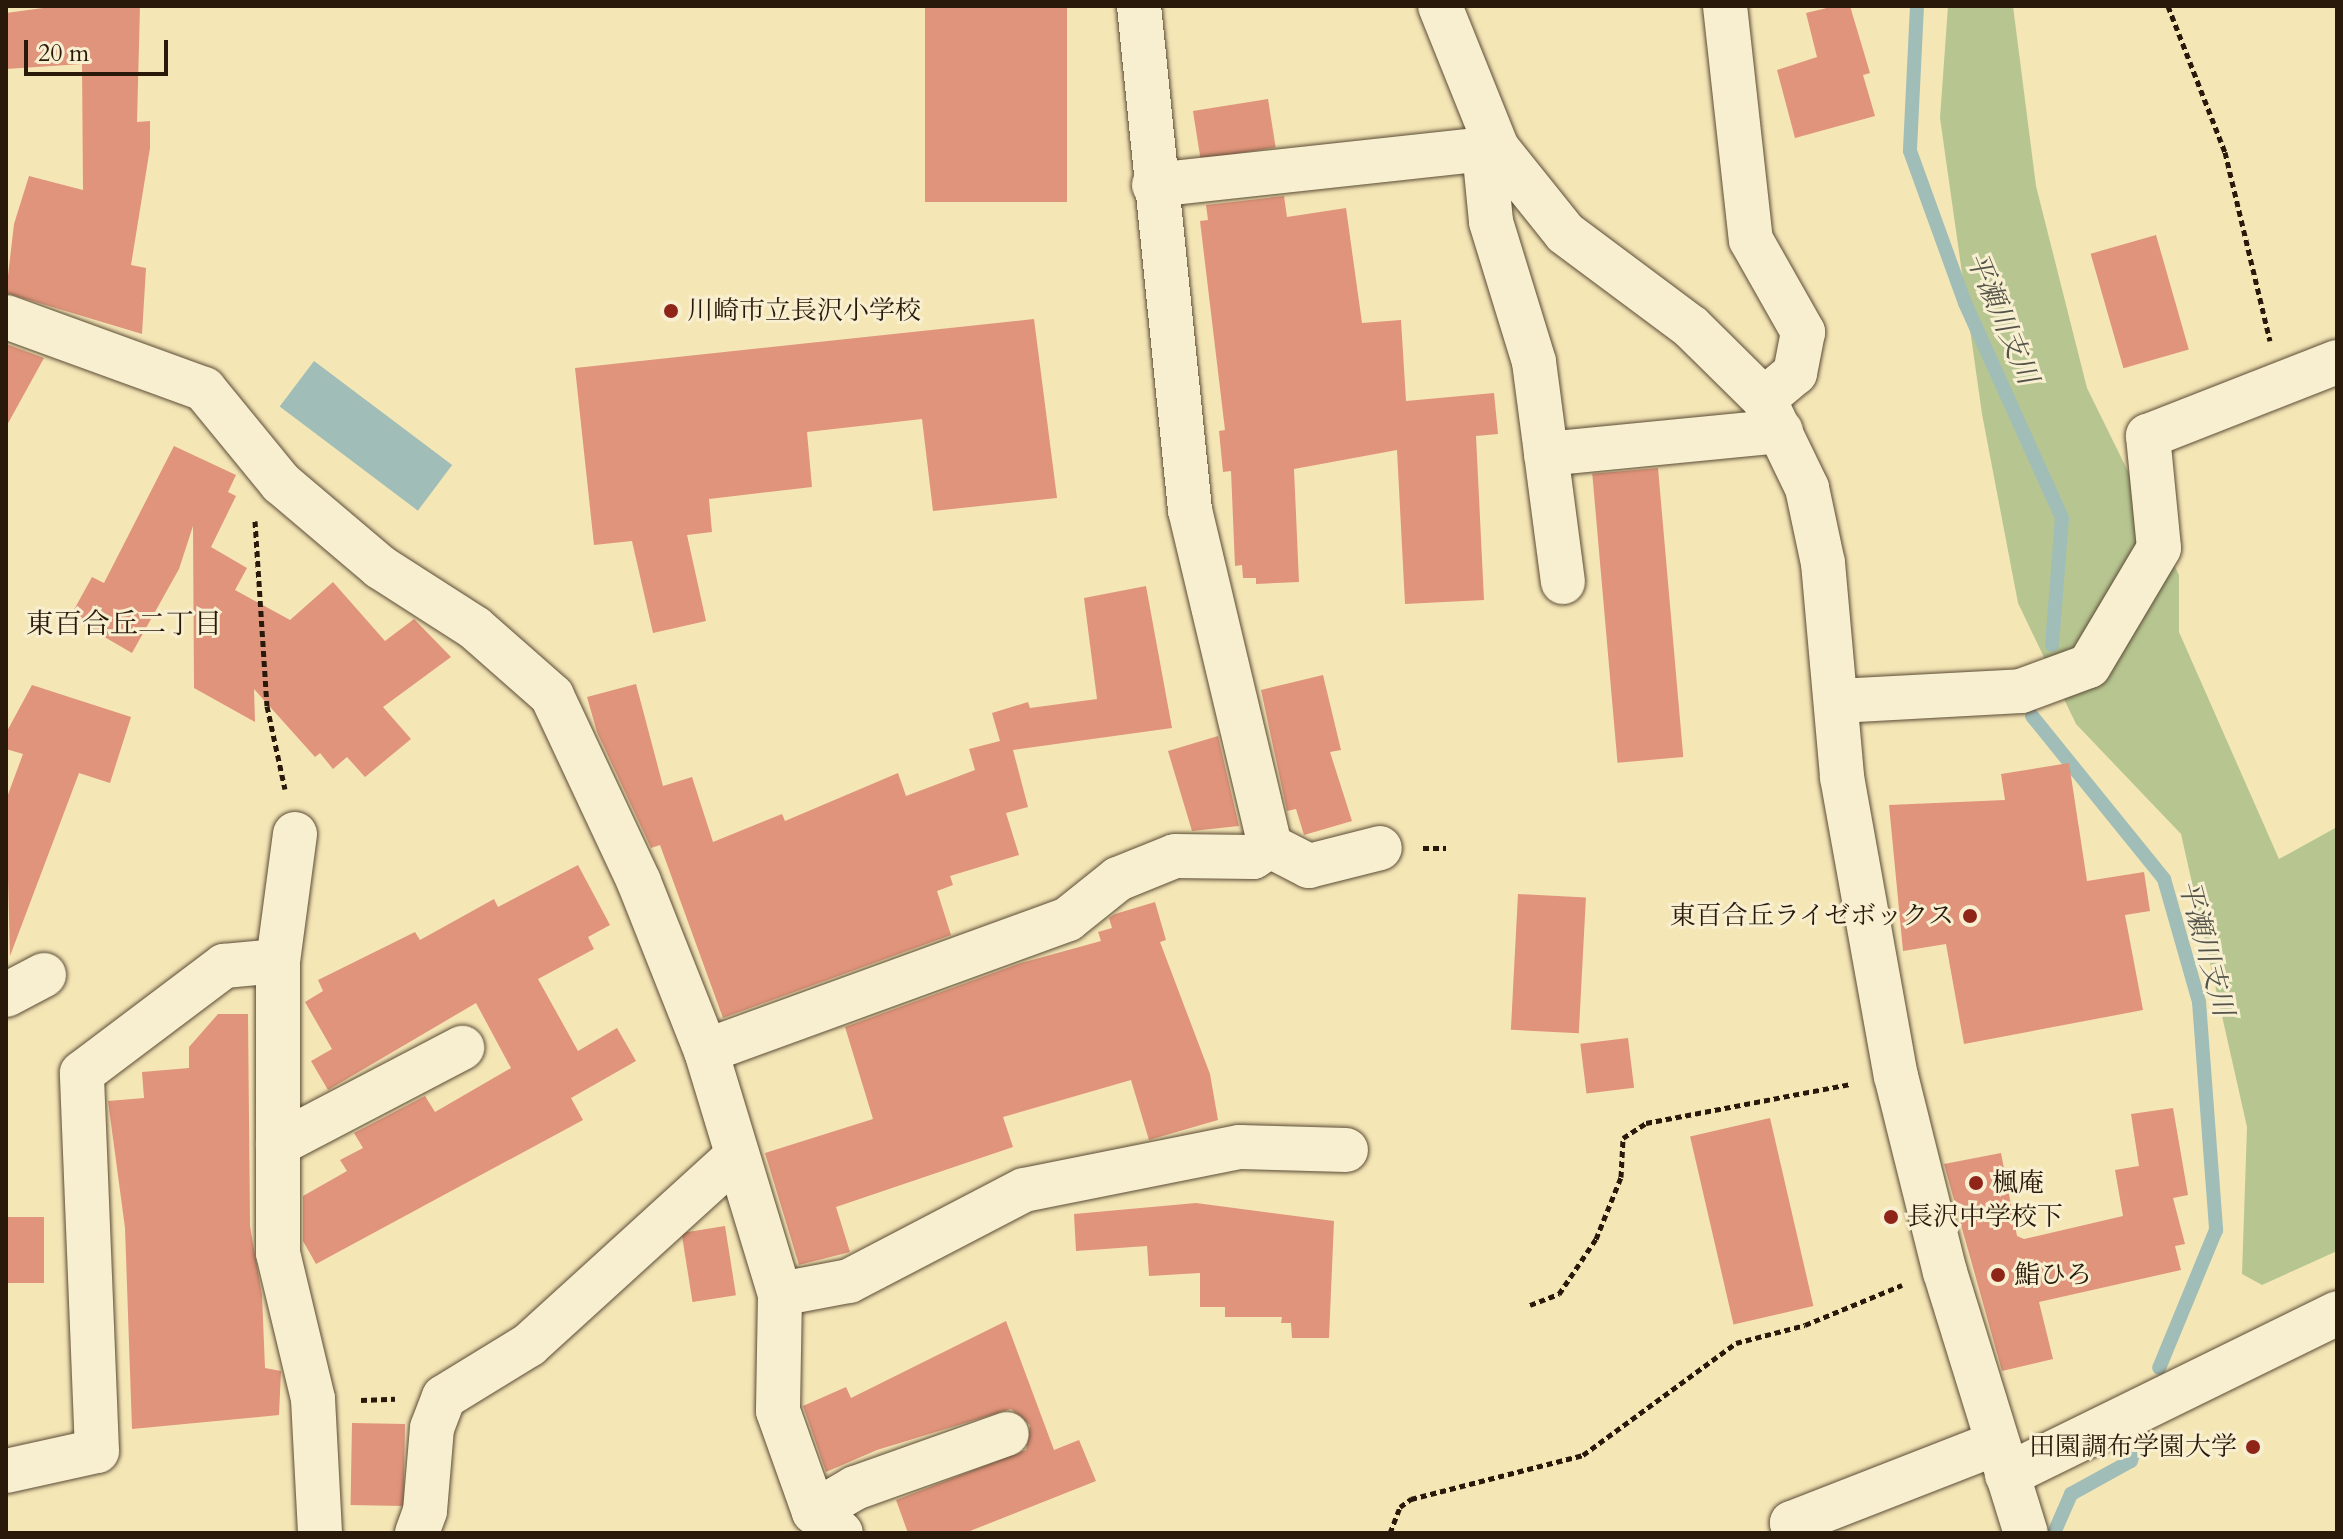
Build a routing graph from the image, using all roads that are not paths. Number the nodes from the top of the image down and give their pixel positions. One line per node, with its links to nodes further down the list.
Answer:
1 (1139, 6): 5 (street)
2 (1440, 6): 4 (street)
3 (1725, 6): 8 (street)
4 (1490, 149): 5 (street); 8 (street); 9 (street)
5 (1154, 185): 13 (street)
6 (6, 317): 19 (street)
7 (2337, 362): 11 (street)
8 (1772, 415): 9 (street); 11 (street)
9 (1546, 454): 10 (street)
10 (1563, 582)
11 (1838, 701): 26 (street)
12 (295, 834): 15 (street)
13 (1270, 846): 14 (street); 19 (street)
14 (1380, 848)
15 (278, 961): 20 (street); 27 (street)
16 (44, 975): 17 (street)
17 (6, 995)
18 (462, 1048): 20 (street)
19 (706, 1051): 22 (street)
20 (278, 1144): 29 (street)
21 (1346, 1150): 23 (street)
22 (737, 1156): 23 (street); 30 (street)
23 (780, 1294): 28 (street)
24 (2337, 1313): 26 (street)
25 (1007, 1434): 28 (street)
26 (2002, 1459): 31 (street); 32 (street)
27 (6, 1471)
28 (828, 1523)
29 (320, 1533)
30 (417, 1533)
31 (1796, 1533)
32 (2026, 1533)

